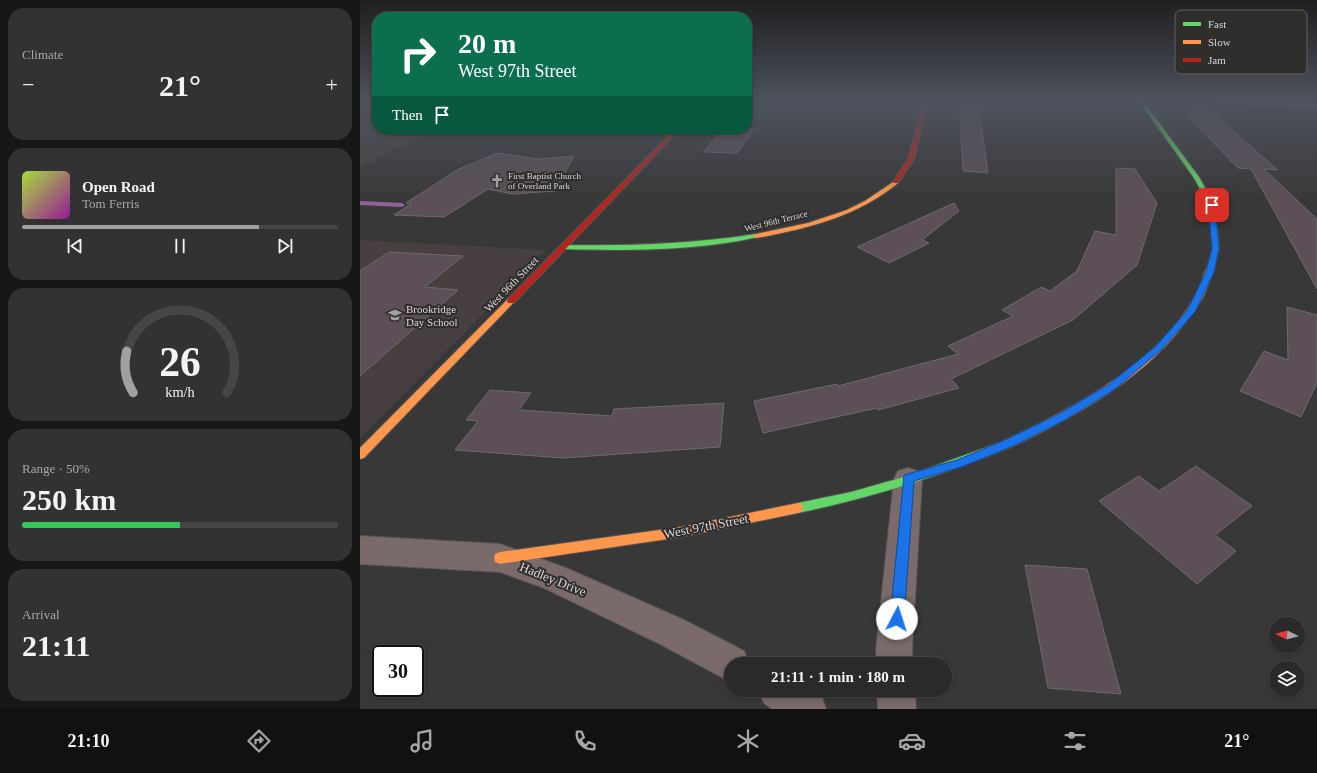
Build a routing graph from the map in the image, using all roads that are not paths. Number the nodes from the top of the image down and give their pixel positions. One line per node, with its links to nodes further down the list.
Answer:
1 (673, 134): 4 (street, West 96th Street)
2 (917, 134): 4 (street, West 96th Terrace)
3 (1165, 134): 6 (street, West 97th Street)
4 (564, 246): 5 (street, West 96th Street)
5 (360, 455)
6 (908, 478): 8 (street, West 97th Street); 9 (street)
7 (360, 550): 8 (street, Hadley Drive)
8 (500, 558): 10 (street, Hadley Drive)
9 (894, 657)
10 (724, 660)
11 (788, 697): 13 (street)
12 (896, 697): 14 (street)
13 (807, 709)
14 (897, 709)

